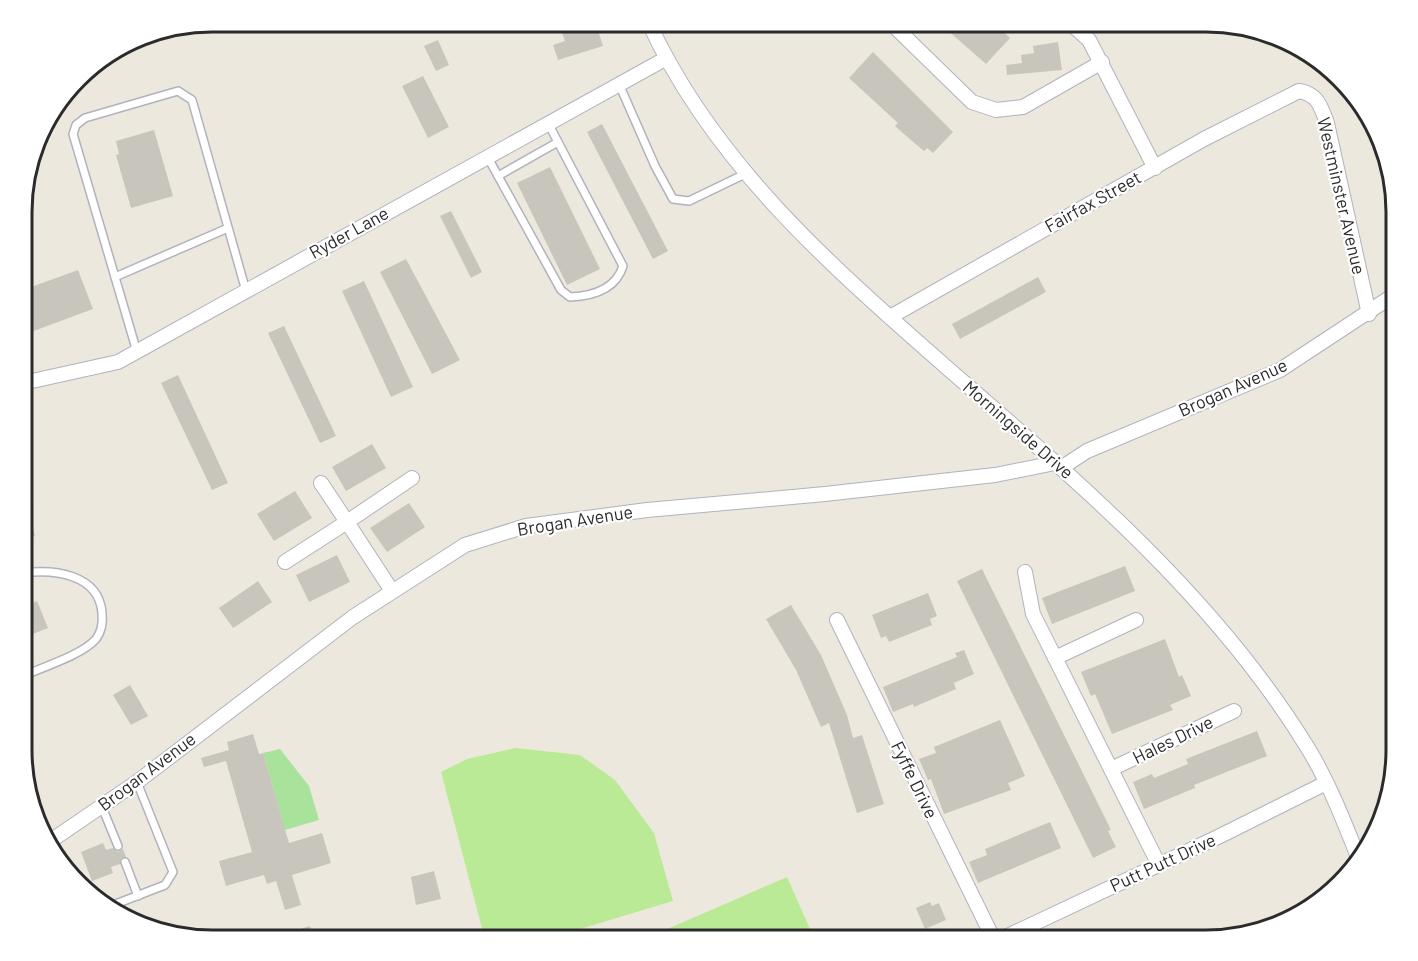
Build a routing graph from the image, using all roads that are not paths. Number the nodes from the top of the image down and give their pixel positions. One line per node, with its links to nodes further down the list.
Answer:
1 (653, 32): 4 (street, Morningside Drive)
2 (903, 32): 5 (street)
3 (1080, 32): 5 (street)
4 (665, 59): 6 (street, Ryder Lane); 12 (street, Morningside Drive)
5 (1102, 63): 11 (street)
6 (619, 84): 8 (street, Ryder Lane); 12 (lane)
7 (1299, 91): 11 (street, Fairfax Street); 18 (street, Westminster Avenue)
8 (548, 123): 9 (lane); 10 (street, Ryder Lane)
9 (558, 142): 13 (lane); 13 (lane)
10 (487, 156): 13 (lane); 16 (street, Ryder Lane)
11 (1155, 168): 19 (street, Fairfax Street)
12 (745, 174): 19 (street, Morningside Drive)
13 (498, 176)
14 (228, 228): 15 (lane); 15 (lane); 16 (lane)
15 (115, 277): 20 (lane)
16 (246, 291): 20 (street, Ryder Lane)
17 (1386, 301): 18 (street, Brogan Avenue)
18 (1369, 314): 22 (street, Brogan Avenue)
19 (890, 318): 22 (street, Morningside Drive)
20 (137, 352): 21 (street, Ryder Lane)
21 (32, 381)
22 (1058, 465): 29 (street, Brogan Avenue); 37 (street, Morningside Drive)
23 (412, 478): 25 (street)
24 (321, 483): 25 (street)
25 (347, 522): 26 (street); 29 (street)
26 (285, 562)
27 (32, 572): 33 (lane)
28 (1026, 573): 32 (street, Hales Drive)
29 (392, 591): 36 (street, Brogan Avenue)
30 (837, 620): 46 (street, Fyffe Drive)
31 (1136, 620): 32 (street)
32 (1055, 658): 35 (street, Hales Drive)
33 (32, 672)
34 (1233, 711): 35 (street, Hales Drive)
35 (1112, 769): 43 (street, Hales Drive)
36 (137, 782): 38 (street, Brogan Avenue); 44 (lane)
37 (1326, 783): 41 (street, Morningside Drive); 43 (street, Putt Putt Drive)
38 (102, 807): 39 (street, Brogan Avenue); 40 (lane)
39 (55, 838)
40 (118, 846)
41 (1355, 850)
42 (125, 862): 44 (lane)
43 (1159, 865): 47 (street, Putt Putt Drive)
44 (138, 896): 45 (lane)
45 (118, 903)
46 (989, 930)
47 (1021, 930)

